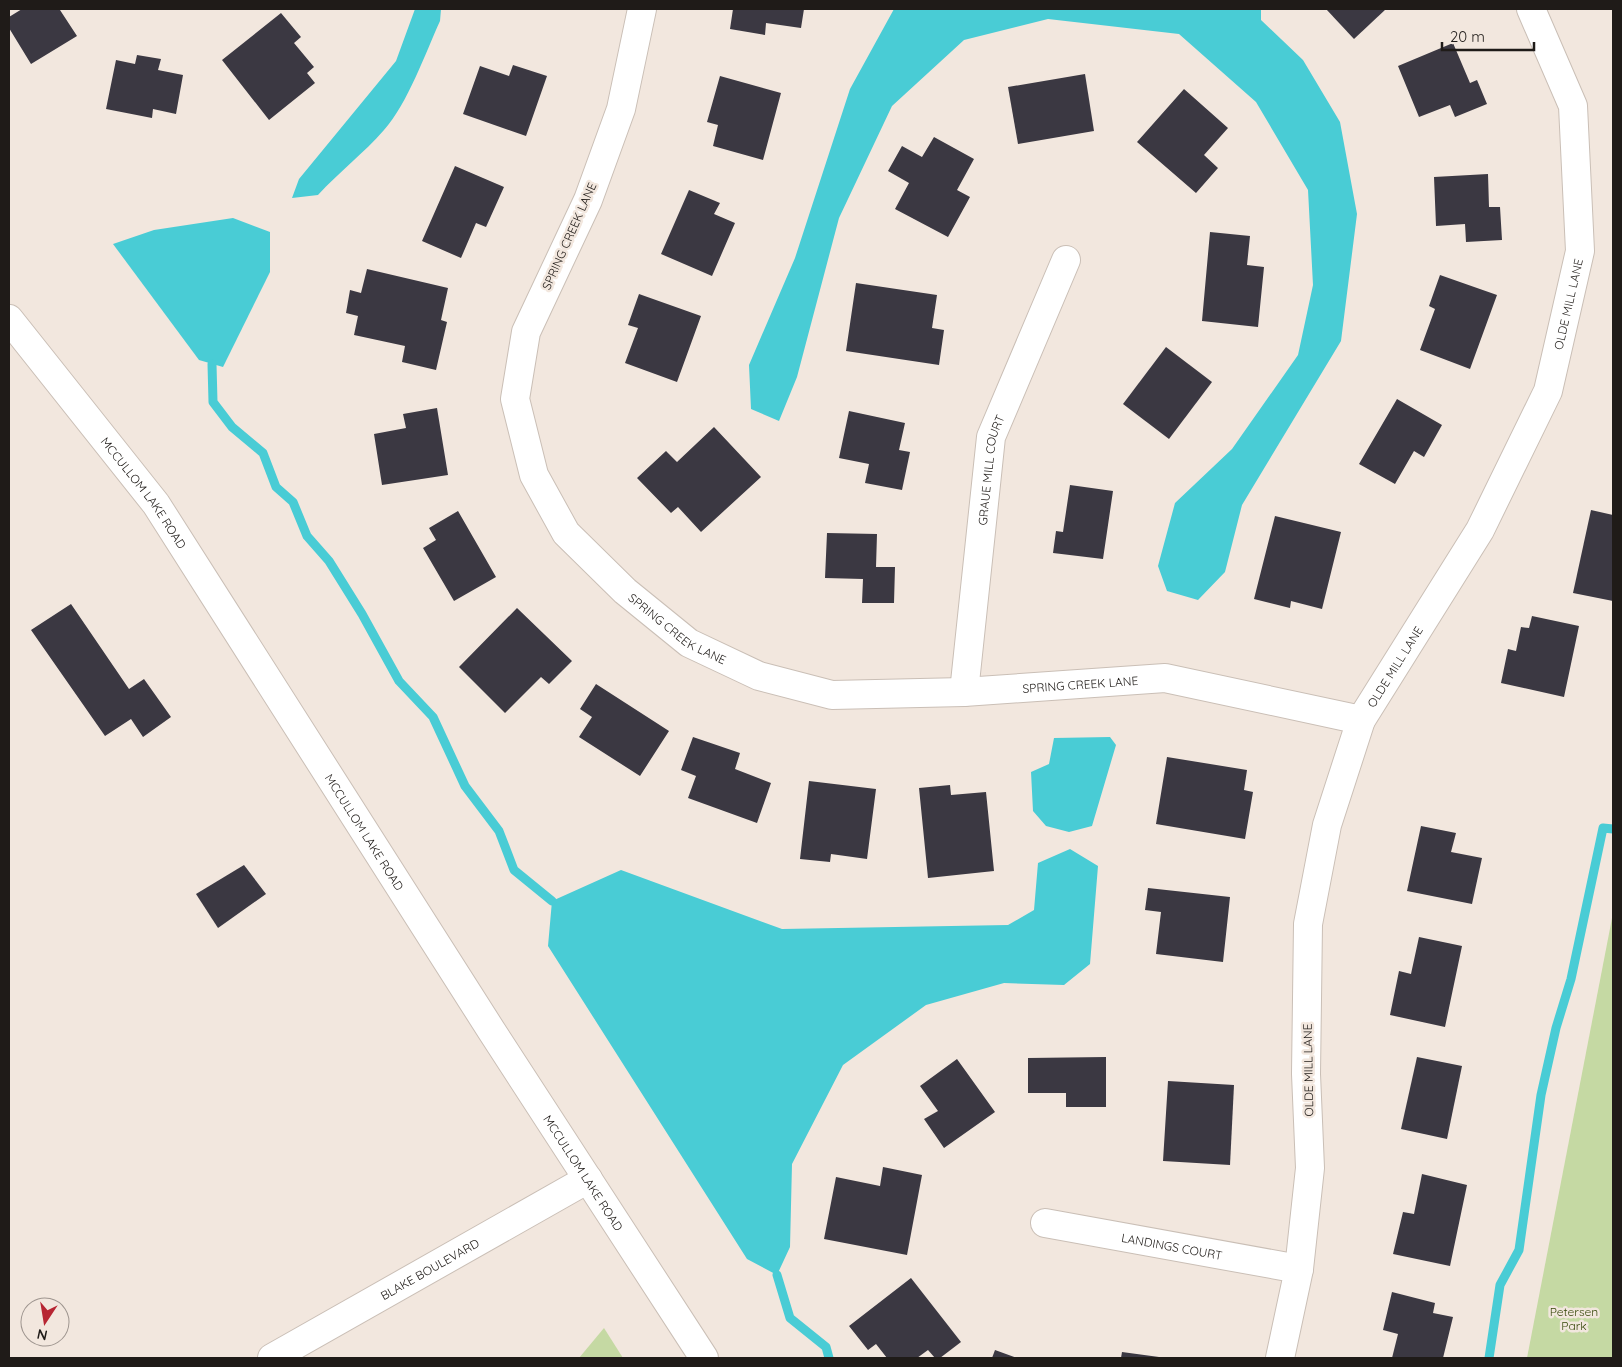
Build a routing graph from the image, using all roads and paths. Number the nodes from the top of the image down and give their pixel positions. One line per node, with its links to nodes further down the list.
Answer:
1 (642, 9): 5 (street, SPRING CREEK LANE)
2 (1531, 9): 6 (street, OLDE MILL LANE)
3 (1066, 260): 5 (street, GRAUE MILL COURT)
4 (9, 319): 7 (street, MCCULLOM LAKE ROAD)
5 (964, 692): 6 (street, SPRING CREEK LANE)
6 (1361, 720): 9 (street, OLDE MILL LANE)
7 (588, 1179): 10 (street, BLAKE BOULEVARD); 11 (street, MCCULLOM LAKE ROAD)
8 (1045, 1223): 9 (street, LANDINGS COURT)
9 (1299, 1269): 12 (street, OLDE MILL LANE)
10 (272, 1358)
11 (704, 1358)
12 (1280, 1358)

